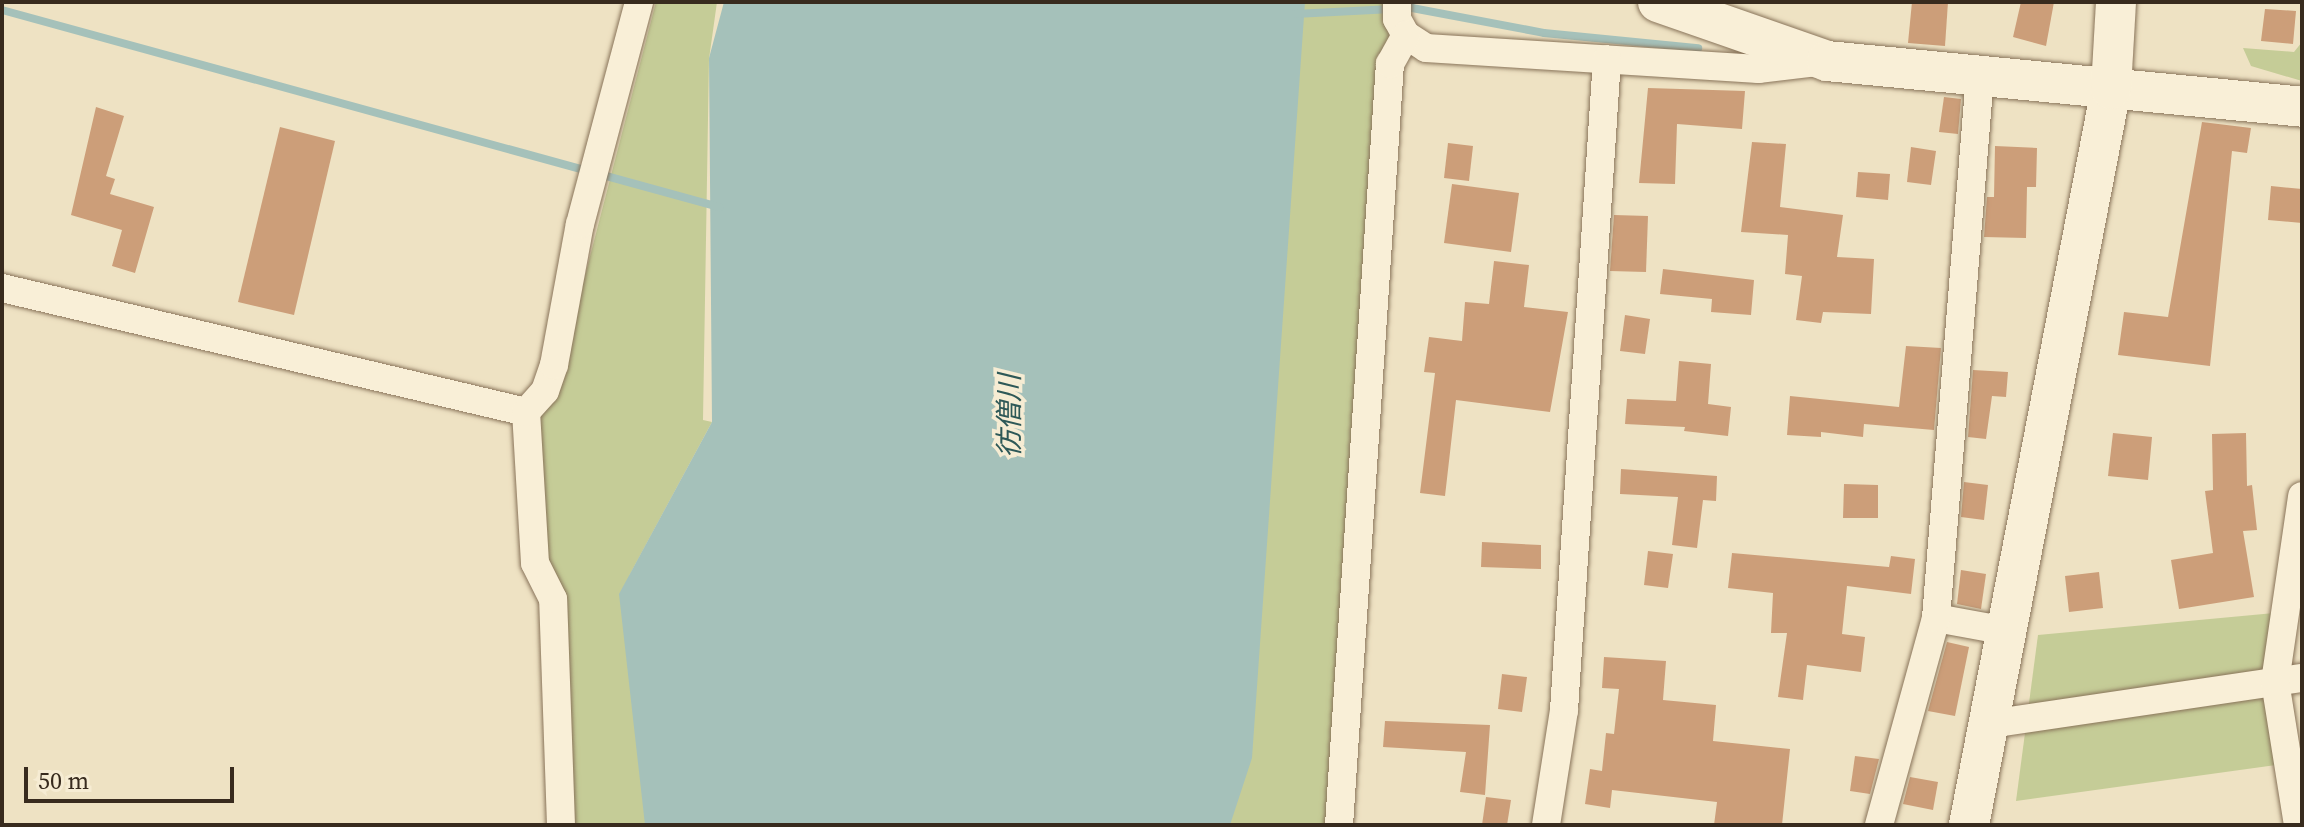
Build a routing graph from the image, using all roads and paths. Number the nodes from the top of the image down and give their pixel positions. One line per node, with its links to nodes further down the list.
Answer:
1 (639, 2): 12 (street)
2 (1397, 2): 5 (street)
3 (1658, 2): 7 (street)
4 (2116, 2): 9 (street)
5 (1406, 35): 6 (street); 20 (street)
6 (1607, 59): 7 (street); 21 (street)
7 (1827, 61): 8 (street)
8 (1980, 76): 9 (street); 14 (street)
9 (2111, 89): 10 (street); 15 (street)
10 (2302, 107)
11 (2, 288): 12 (street)
12 (526, 412): 19 (street)
13 (2302, 496): 16 (street)
14 (1936, 618): 15 (street); 22 (street)
15 (2007, 631): 17 (street)
16 (2288, 680): 17 (street); 18 (street)
17 (1989, 724): 23 (street)
18 (2298, 814)
19 (561, 825)
20 (1339, 825)
21 (1546, 825)
22 (1879, 825)
23 (1969, 825)

